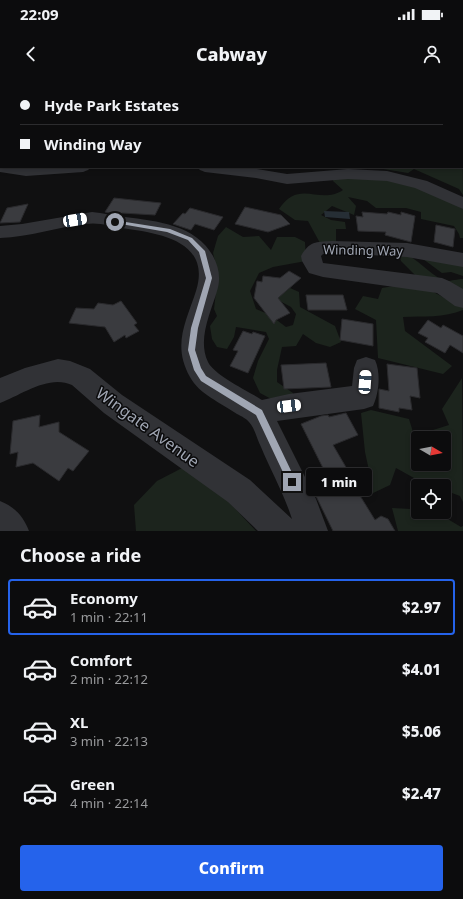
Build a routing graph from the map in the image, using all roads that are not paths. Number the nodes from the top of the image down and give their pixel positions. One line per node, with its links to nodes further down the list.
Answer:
1 (6, 168): 2 (street)
2 (69, 168)
3 (214, 168): 4 (street)
4 (463, 204)
5 (0, 232): 10 (street)
6 (463, 260): 7 (street, Winding Way)
7 (463, 300)
8 (366, 368): 10 (street)
9 (0, 391): 13 (street, Wingate Avenue)
10 (259, 413): 14 (street)
11 (0, 517): 12 (street)
12 (13, 531)
13 (282, 531)
14 (312, 531)

